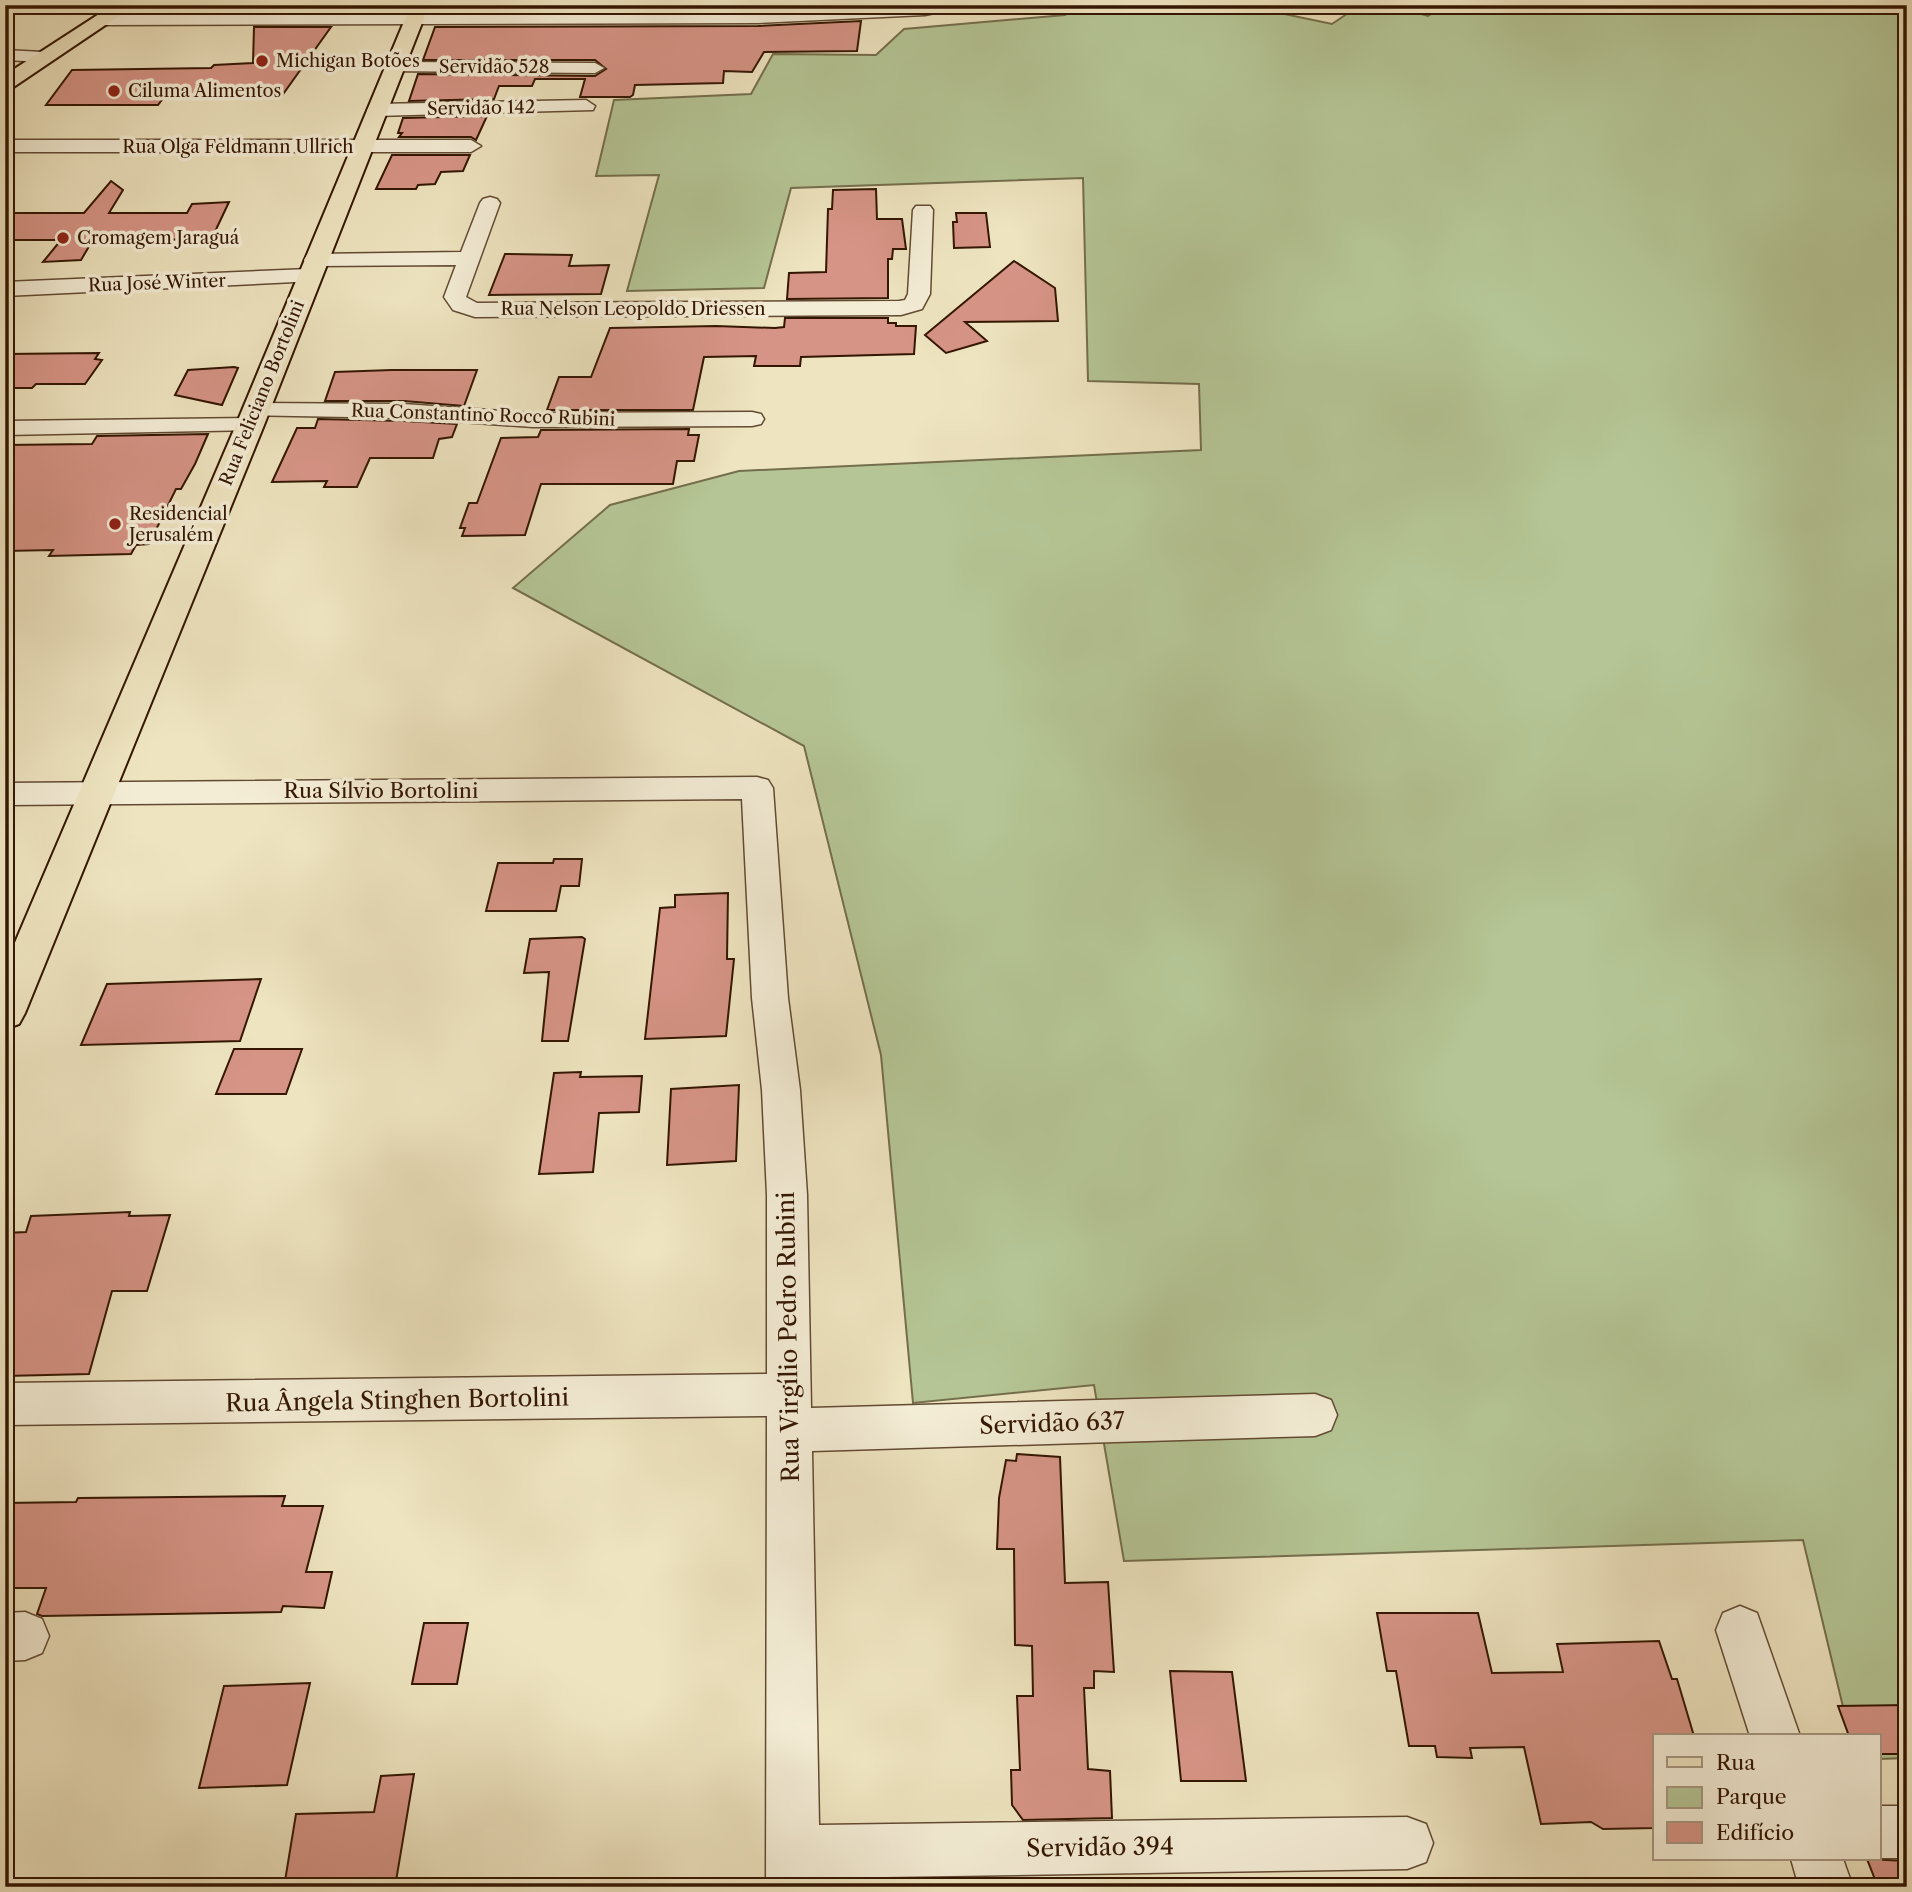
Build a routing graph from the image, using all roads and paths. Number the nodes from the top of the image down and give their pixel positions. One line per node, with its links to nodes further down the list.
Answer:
1 (126, 5): 4 (main road)
2 (953, 5): 3 (street)
3 (417, 12): 4 (street); 7 (main road, Rua Feliciano Bortolini)
4 (104, 20): 6 (main road)
5 (5, 55): 6 (street)
6 (43, 57): 9 (main road)
7 (394, 67): 8 (street, Servidão 528); 11 (main road, Rua Feliciano Bortolini)
8 (595, 68)
9 (5, 84)
10 (586, 106): 11 (street, Servidão 142)
11 (376, 110): 14 (main road, Rua Feliciano Bortolini)
12 (5, 146): 14 (street, Rua Olga Feldmann Ullrich)
13 (471, 146): 14 (street, Rua Olga Feldmann Ullrich)
14 (360, 147): 18 (main road, Rua Feliciano Bortolini)
15 (490, 203): 17 (street)
16 (923, 211): 17 (street, Rua Nelson Leopoldo Driessen)
17 (469, 258): 18 (street)
18 (312, 268): 19 (street, Rua José Winter); 20 (main road, Rua Feliciano Bortolini)
19 (5, 289)
20 (253, 418): 21 (street, Rua Constantino Rocco Rubini); 22 (street, Rua Constantino Rocco Rubini); 24 (main road, Rua Feliciano Bortolini)
21 (752, 419)
22 (5, 428)
23 (757, 788): 24 (street, Rua Sílvio Bortolini); 28 (street, Rua Virgílio Pedro Rubini)
24 (97, 792): 25 (street, Rua Sílvio Bortolini); 26 (main road, Rua Feliciano Bortolini)
25 (5, 794)
26 (5, 1013)
27 (5, 1404): 28 (street, Rua Ângela Stinghen Bortolini)
28 (790, 1413): 29 (street, Servidão 637); 36 (street, Rua Virgílio Pedro Rubini)
29 (1315, 1415)
30 (1740, 1630): 31 (street)
31 (1774, 1734)
32 (1881, 1832): 33 (street)
33 (1907, 1832)
34 (1406, 1843): 36 (street, Servidão 394)
35 (1817, 1860): 37 (street)
36 (793, 1869)
37 (1826, 1887)

